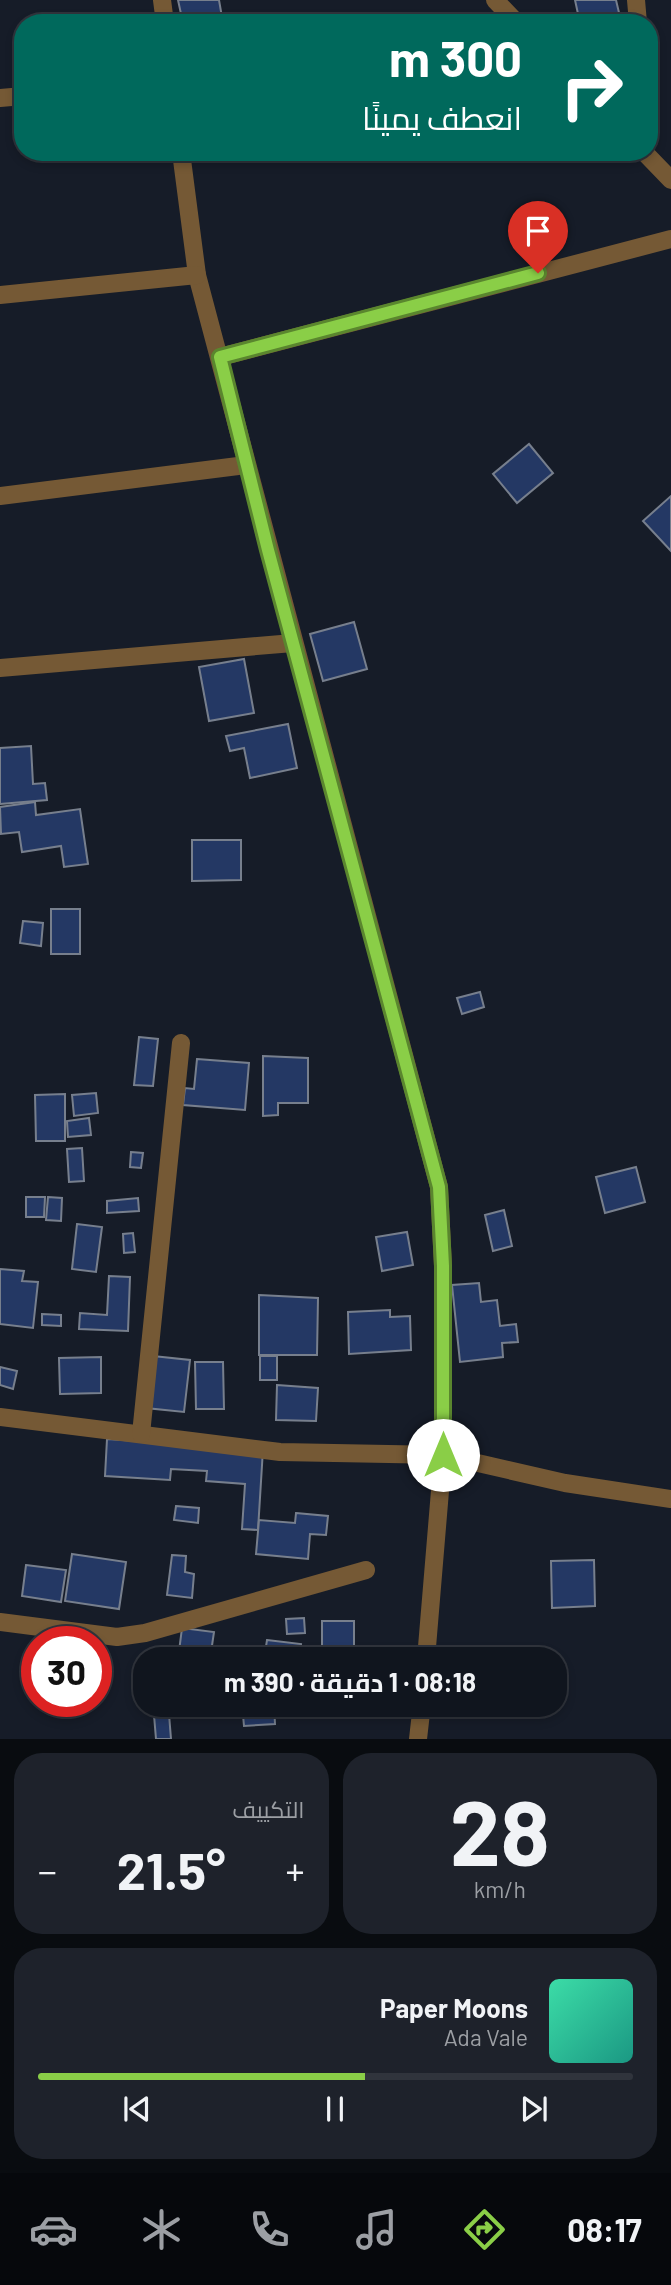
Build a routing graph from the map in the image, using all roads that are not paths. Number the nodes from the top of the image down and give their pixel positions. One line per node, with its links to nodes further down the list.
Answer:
1 (495, 0): 2 (street)
2 (508, 14)
3 (182, 161): 7 (street)
4 (653, 161): 5 (street)
5 (671, 180)
6 (671, 239): 9 (street)
7 (197, 275): 8 (street); 9 (street)
8 (0, 295)
9 (220, 357): 10 (street)
10 (246, 465): 11 (street); 12 (street)
11 (0, 496)
12 (293, 643): 13 (street); 17 (street)
13 (0, 668)
14 (181, 1043): 16 (street)
15 (0, 1417): 16 (street)
16 (141, 1434): 17 (street)
17 (443, 1455): 18 (street); 21 (street)
18 (671, 1499)
19 (366, 1570): 20 (street)
20 (0, 1622)
21 (427, 1647)
22 (421, 1717): 23 (street)
23 (418, 1739)

